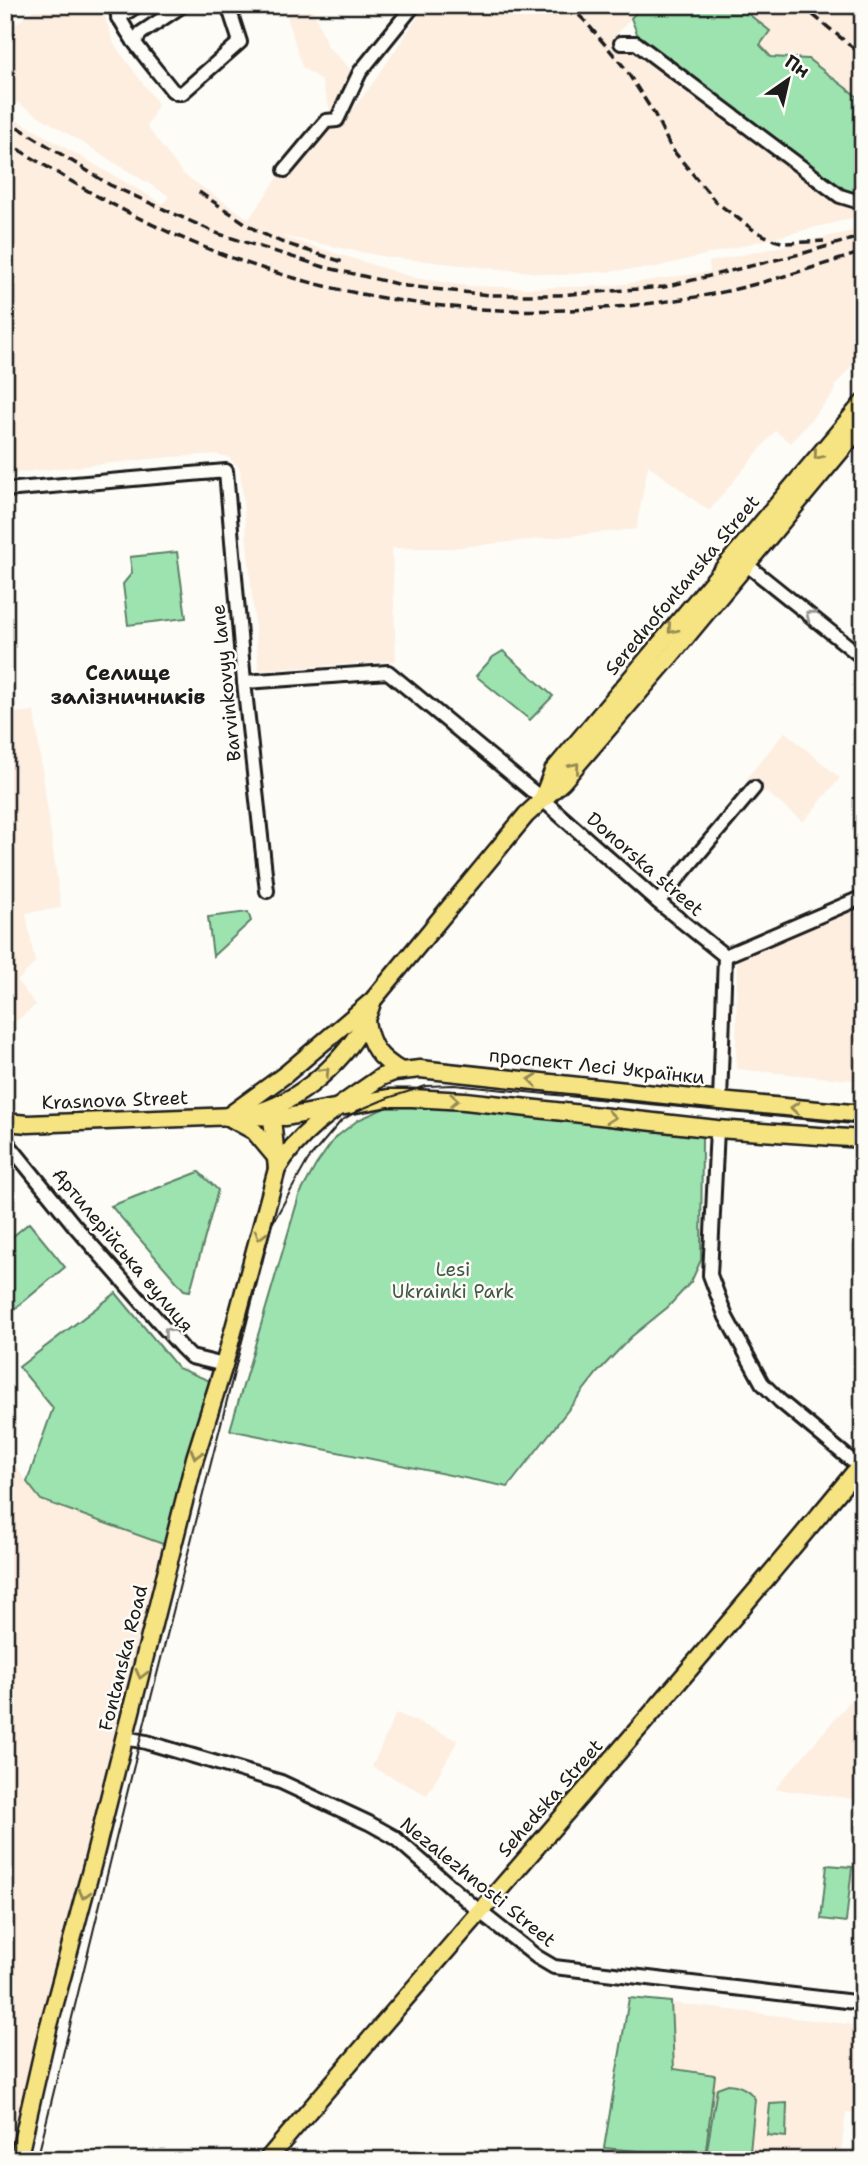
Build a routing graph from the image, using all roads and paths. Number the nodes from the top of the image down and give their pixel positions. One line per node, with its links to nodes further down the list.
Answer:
1 (138, 5): 5 (street)
2 (183, 5): 6 (street)
3 (228, 5): 6 (street)
4 (414, 5): 8 (street)
5 (116, 11): 6 (street)
6 (134, 42)
7 (621, 43): 9 (street)
8 (285, 170)
9 (863, 204)
10 (863, 403): 17 (main road, Serednofontanska Street, one-way to 17)
11 (863, 424): 13 (main road, Serednofontanska Street)
12 (5, 490): 15 (street, Barvinkovyy lane)
13 (746, 564): 14 (street, one-way to 13); 17 (main road, Serednofontanska Street, one-way to 13)
14 (862, 655)
15 (244, 682): 17 (street, Donorska street); 18 (street, Barvinkovyy lane)
16 (754, 788): 20 (street)
17 (542, 800): 20 (street, Donorska street); 22 (main road, Serednofontanska Street)
18 (267, 891)
19 (863, 897): 21 (street)
20 (658, 902): 21 (street, Donorska street)
21 (724, 956): 27 (street)
22 (373, 1000): 23 (main road, Serednofontanska Street); 25 (main road, Serednofontanska Street)
23 (366, 1021): 24 (main road); 29 (main road, Serednofontanska Street, one-way to 23)
24 (401, 1071): 26 (main road); 27 (main road, проспект Лесі Українки, one-way to 24); 28 (main road, проспект Лесі Українки)
25 (286, 1074): 29 (main road); 31 (main road, Serednofontanska Street)
26 (409, 1098): 28 (main road, проспект Лесі Українки); 33 (main road, проспект Лесі Українки, one-way to 33)
27 (720, 1101): 30 (main road, проспект Лесі Українки, one-way to 27)
28 (338, 1108): 29 (main road, проспект Лесі Українки); 36 (main road, проспект Лесі Українки)
29 (272, 1113): 31 (main road, проспект Лесі Українки); 36 (main road)
30 (863, 1114)
31 (226, 1117): 32 (main road, Krasnova Street); 36 (main road)
32 (5, 1122)
33 (717, 1129): 34 (main road, проспект Лесі Українки); 38 (street)
34 (863, 1139)
35 (5, 1140): 37 (street, Артилерійська вулиця, one-way to 35)
36 (277, 1165): 37 (main road, Fontanska Road, one-way to 37)
37 (224, 1365): 39 (main road, Fontanska Road, one-way to 39)
38 (861, 1466): 40 (main road, Sehedska Street)
39 (125, 1738): 40 (street, Nezalezhnosti Street); 42 (main road, Fontanska Road, one-way to 42)
40 (479, 1911): 41 (street, Nezalezhnosti Street); 43 (main road, Sehedska Street)
41 (863, 2003)
42 (18, 2160)
43 (267, 2160)

